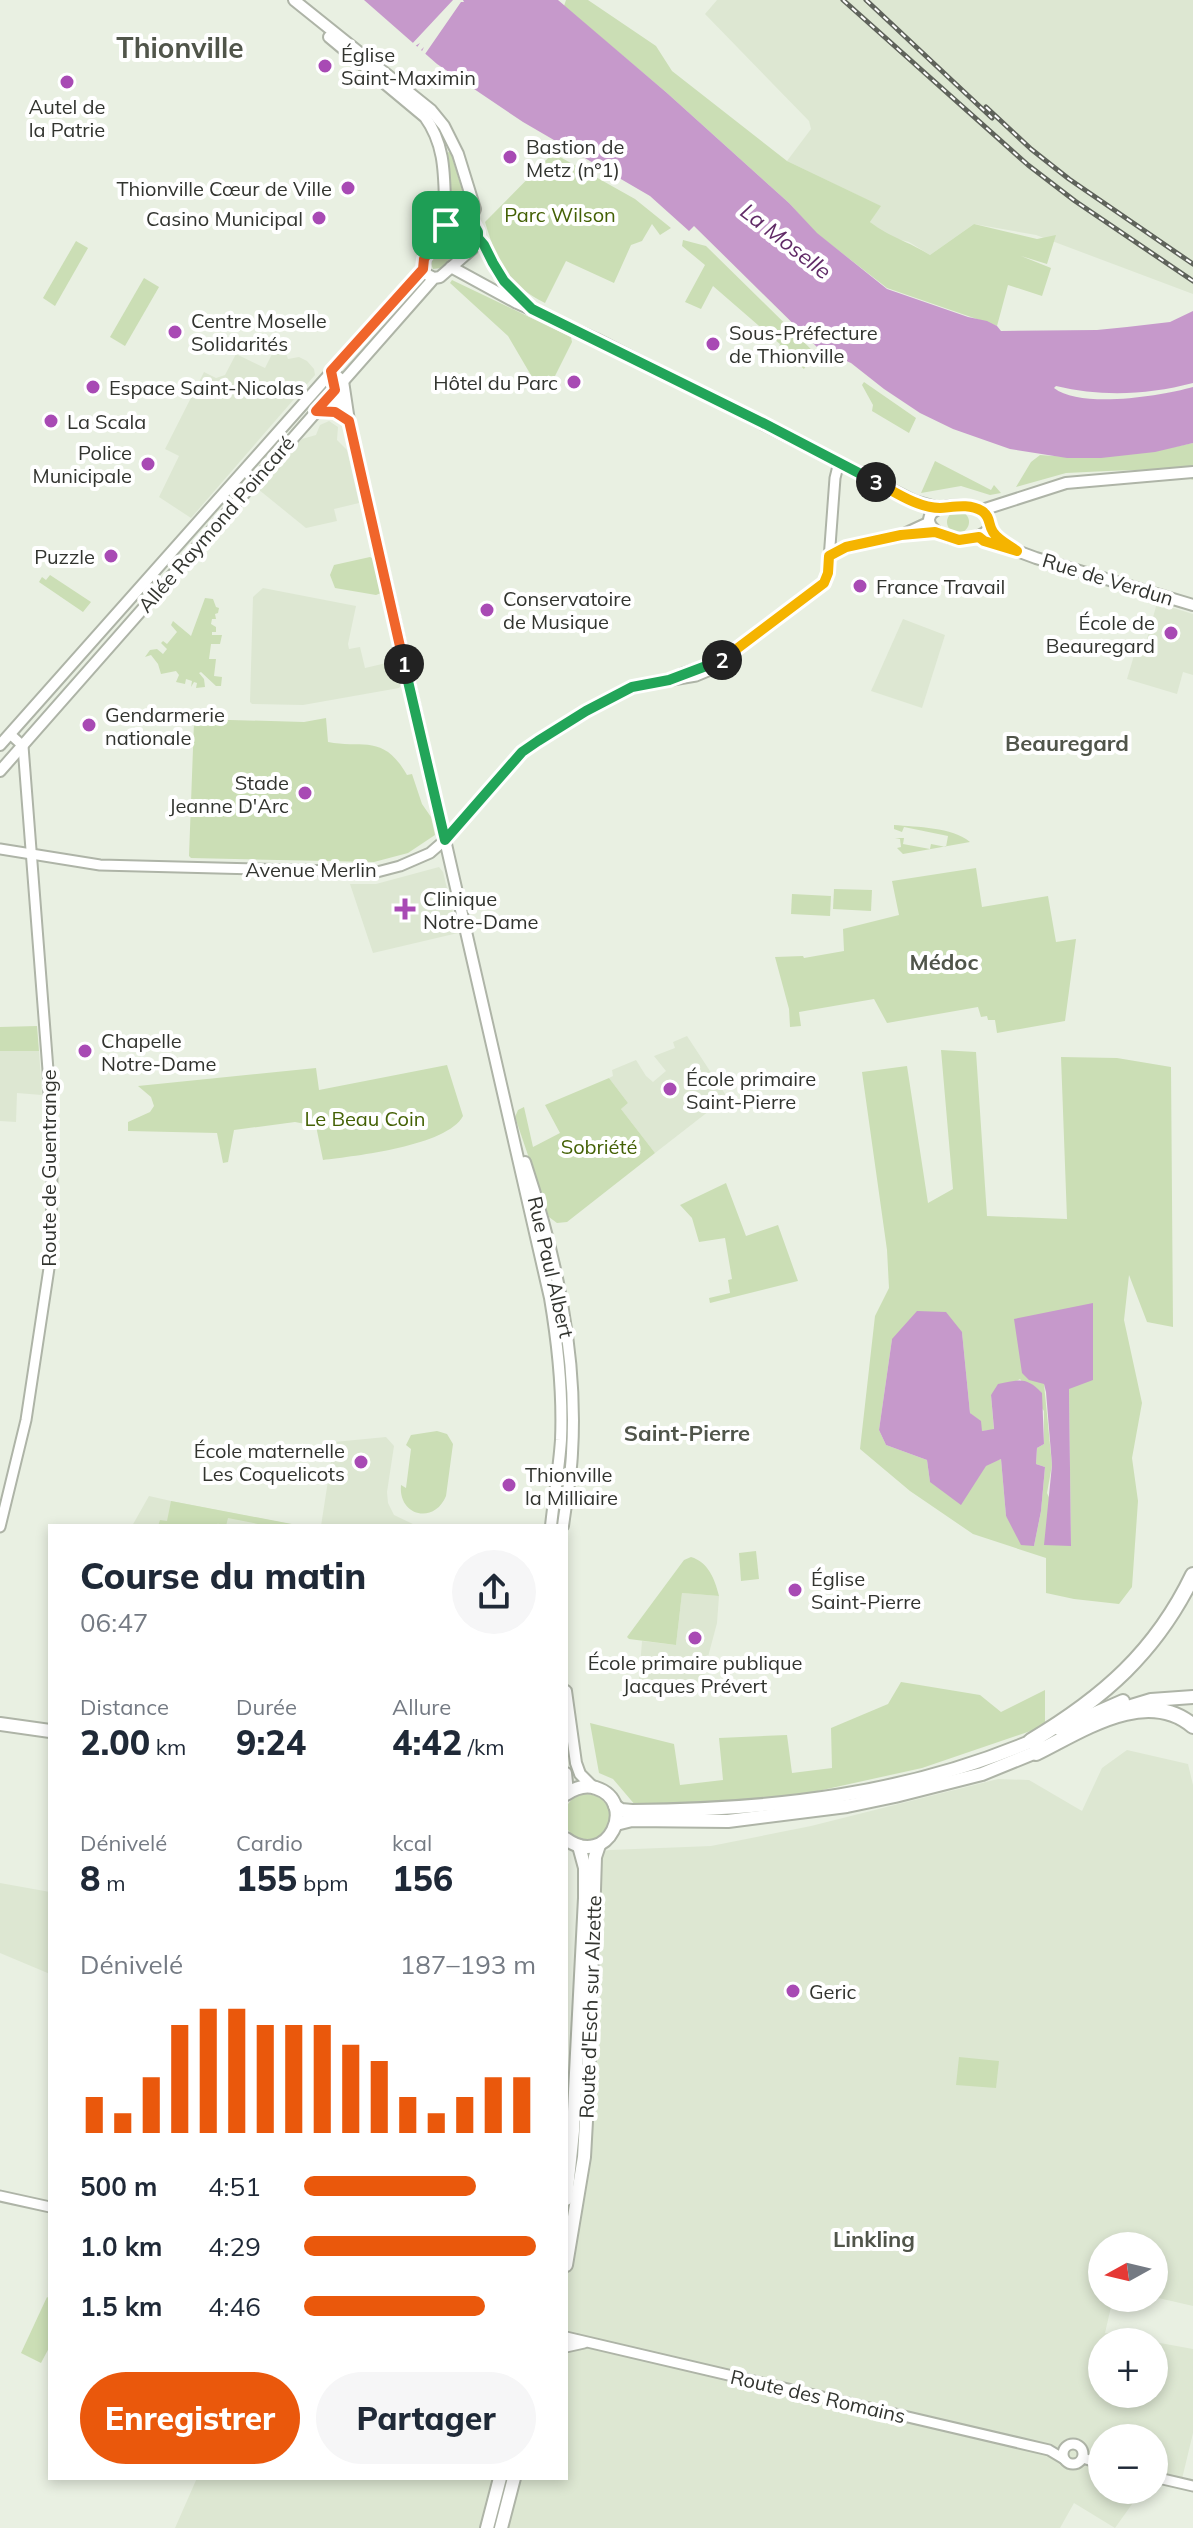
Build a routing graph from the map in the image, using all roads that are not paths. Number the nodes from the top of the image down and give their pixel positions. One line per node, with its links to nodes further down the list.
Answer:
1 (284, 0): 4 (main road)
2 (294, 0): 3 (main road)
3 (470, 220): 4 (main road); 5 (main road)
4 (446, 225): 7 (main road, Allée Raymond Poincaré)
5 (478, 238): 6 (main road, Allée Raymond Poincaré); 9 (main road)
6 (451, 267): 8 (main road, Allée Raymond Poincaré); 9 (main road)
7 (423, 269): 8 (main road); 10 (main road, Allée Raymond Poincaré)
8 (434, 278): 11 (main road, Allée Raymond Poincaré)
9 (532, 309): 15 (main road)
10 (331, 371): 11 (main road); 12 (main road); 31 (main road, Allée Raymond Poincaré)
11 (343, 381): 12 (main road, Allée Raymond Poincaré); 14 (main road)
12 (335, 390): 13 (main road, Allée Raymond Poincaré); 14 (main road)
13 (316, 411): 14 (main road); 33 (main road, Allée Raymond Poincaré)
14 (346, 419): 35 (main road, Rue Paul Albert)
15 (839, 462): 18 (main road); 27 (street)
16 (1193, 472): 17 (main road)
17 (1018, 499): 20 (main road); 22 (main road)
18 (916, 502): 19 (main road); 21 (main road)
19 (939, 508): 20 (main road); 21 (main road)
20 (982, 510): 22 (main road)
21 (929, 520): 23 (main road); 24 (street)
22 (990, 524): 25 (main road); 26 (main road)
23 (935, 532): 24 (street); 25 (main road, Rue de Verdun)
24 (901, 535): 27 (street)
25 (979, 537): 26 (main road, Rue de Verdun)
26 (1017, 551): 28 (main road, Rue de Verdun)
27 (829, 556): 29 (street)
28 (1193, 605)
29 (716, 663): 30 (street, Avenue Merlin); 30 (street, Avenue Merlin)
30 (669, 680): 35 (street, Avenue Merlin)
31 (10, 734): 32 (main road, Allée Raymond Poincaré); 33 (street)
32 (0, 745)
33 (23, 746): 34 (main road, Allée Raymond Poincaré); 37 (street, Route de Guentrange)
34 (0, 771)
35 (445, 840): 37 (street, Avenue Merlin); 38 (main road, Rue Paul Albert)
36 (0, 849): 37 (street, Avenue Merlin)
37 (31, 854): 41 (street, Route de Guentrange)
38 (506, 1107): 39 (main road, Rue Paul Albert); 40 (main road, Rue Paul Albert)
39 (551, 1524)
40 (563, 1524)
41 (0, 1527)
42 (1193, 1575): 51 (highway)
43 (1193, 1691): 51 (main road)
44 (1193, 1697): 51 (main road)
45 (568, 1705): 52 (main road)
46 (0, 1716): 48 (main road)
47 (0, 1724): 50 (main road)
48 (48, 1724)
49 (1193, 1726): 51 (highway)
50 (48, 1731)
51 (1034, 1747): 54 (main road); 55 (main road)
52 (593, 1787): 53 (main road); 54 (main road)
53 (568, 1792)
54 (615, 1806): 55 (main road)
55 (616, 1824): 57 (main road)
56 (568, 1840): 58 (main road)
57 (599, 1845): 58 (main road); 62 (main road, Route d'Esch sur Alzette)
58 (579, 1846): 59 (main road)
59 (568, 2179)
60 (0, 2196): 61 (street)
61 (48, 2207)
62 (568, 2253)
63 (568, 2337): 64 (street, Route des Romains)
64 (587, 2342): 65 (street, Route des Romains); 67 (street, Route des Romains)
65 (568, 2347)
66 (1066, 2447): 67 (street, Route des Romains); 68 (street); 69 (street)
67 (1049, 2450): 69 (street, Route des Romains)
68 (1083, 2458): 69 (street); 70 (street)
69 (1064, 2459)
70 (1088, 2460)
71 (499, 2480): 75 (main road)
72 (513, 2480): 76 (main road)
73 (1168, 2480): 74 (street)
74 (1193, 2486)
75 (487, 2528)
76 (501, 2528)

